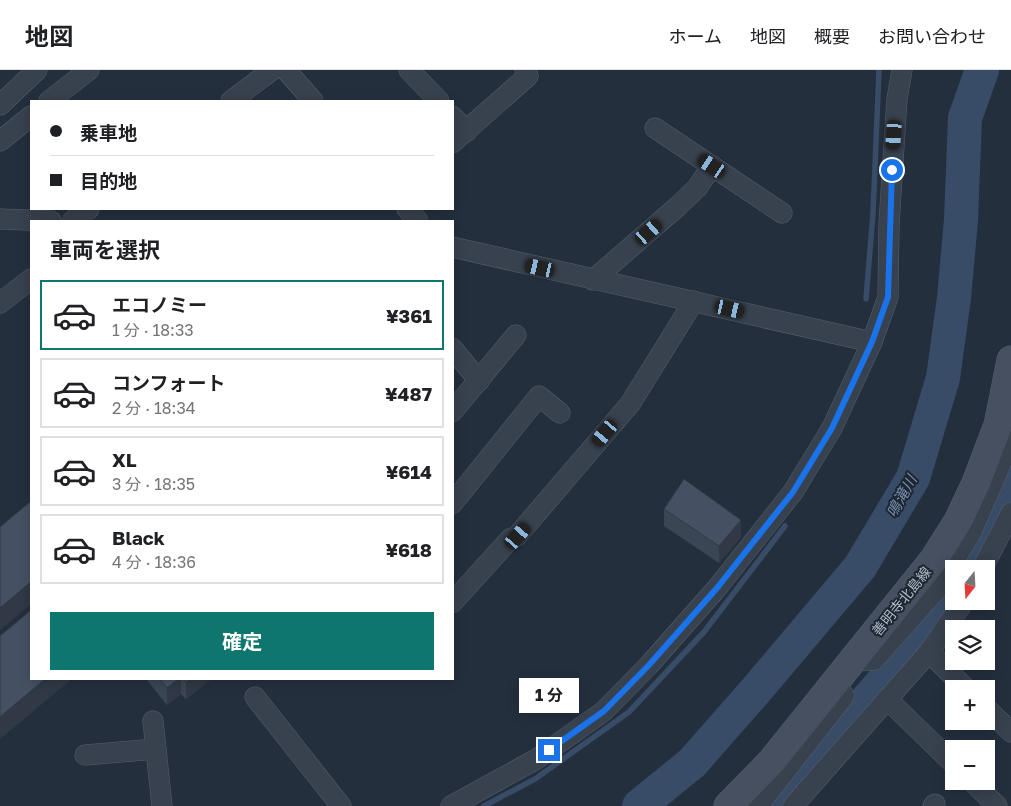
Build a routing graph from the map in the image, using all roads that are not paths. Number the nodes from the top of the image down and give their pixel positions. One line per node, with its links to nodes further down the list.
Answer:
1 (37, 70): 12 (street)
2 (89, 70): 8 (street)
3 (272, 70): 9 (street)
4 (286, 70): 10 (street)
5 (409, 70): 11 (street)
6 (525, 70): 16 (street)
7 (902, 70): 32 (street)
8 (50, 100)
9 (232, 100)
10 (312, 100)
11 (438, 100)
12 (0, 105)
13 (30, 117): 17 (street)
14 (454, 121): 16 (street)
15 (655, 128): 18 (street)
16 (460, 137)
17 (0, 141)
18 (712, 166): 21 (street); 28 (street)
19 (88, 210): 24 (street)
20 (407, 210): 25 (street)
21 (782, 212)
22 (0, 219): 23 (street)
23 (30, 220)
24 (73, 220)
25 (417, 220)
26 (454, 247): 28 (street)
27 (30, 280): 30 (street)
28 (593, 280): 29 (street)
29 (694, 301): 32 (street); 43 (street)
30 (0, 303)
31 (516, 335): 35 (street)
32 (872, 342): 59 (street)
33 (454, 351): 35 (street)
34 (1011, 360): 38 (main road, 善明寺北島線)
35 (478, 381): 36 (street)
36 (454, 410)
37 (560, 413): 39 (street)
38 (1008, 421): 41 (street); 46 (main road, 善明寺北島線)
39 (454, 502)
40 (1011, 513): 41 (street)
41 (983, 540): 42 (street); 46 (street)
42 (982, 560)
43 (454, 601)
44 (958, 610): 45 (street)
45 (929, 652): 47 (street); 49 (street)
46 (844, 671): 60 (main road, 善明寺北島線); 61 (street)
47 (957, 680)
48 (255, 697): 58 (street)
49 (887, 699): 55 (street); 62 (street)
50 (995, 717): 52 (street)
51 (153, 721): 53 (street)
52 (1011, 732)
53 (156, 748): 54 (street); 57 (street)
54 (85, 755)
55 (945, 755)
56 (981, 790): 63 (street)
57 (162, 806)
58 (341, 806)
59 (450, 806)
60 (728, 806)
61 (758, 806)
62 (794, 806)
63 (998, 806)

